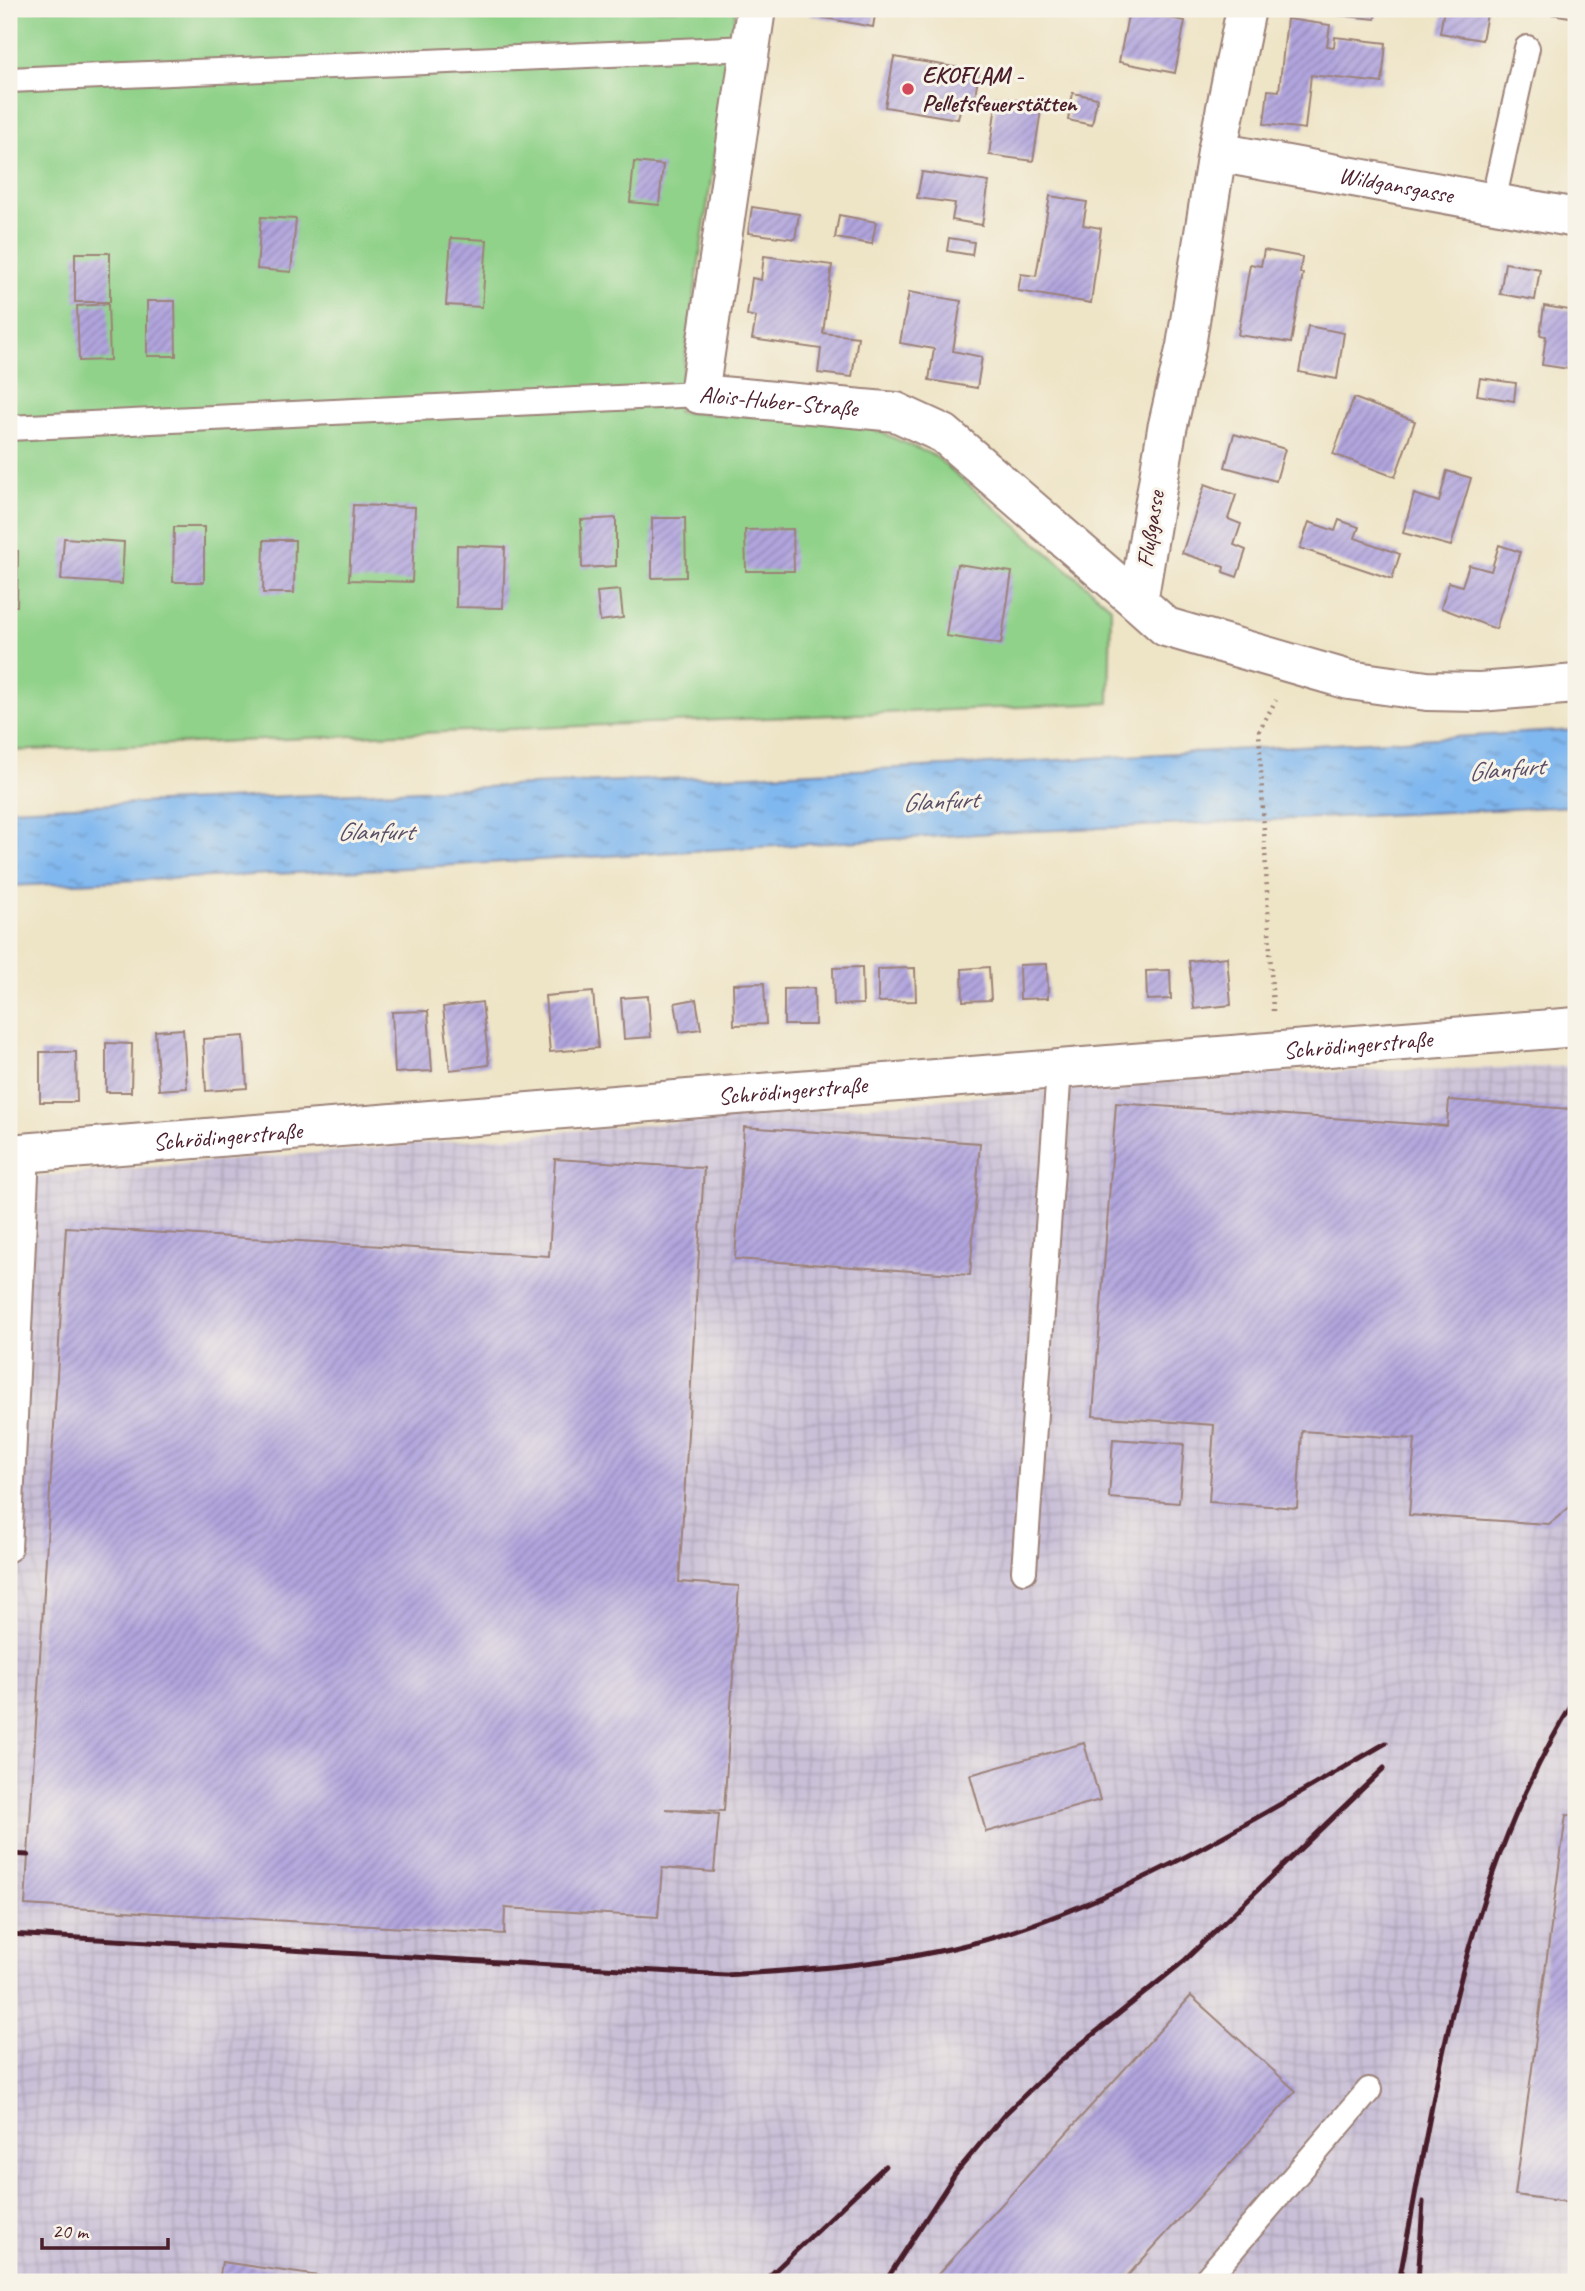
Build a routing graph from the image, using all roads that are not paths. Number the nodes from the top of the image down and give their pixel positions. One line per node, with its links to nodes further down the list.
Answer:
1 (756, 9): 3 (street, Alois-Huber-Straße)
2 (1246, 9): 6 (street, Flußgasse)
3 (750, 48): 5 (lane); 9 (street, Alois-Huber-Straße)
4 (1527, 48): 7 (lane)
5 (9, 80)
6 (1217, 152): 7 (street, Wildgansgasse); 11 (street, Flußgasse)
7 (1493, 202): 8 (street, Wildgansgasse)
8 (1576, 218)
9 (699, 394): 10 (lane); 11 (street, Alois-Huber-Straße)
10 (9, 428)
11 (1138, 602): 12 (street, Flußgasse)
12 (1576, 684)
13 (1576, 1027): 14 (street, Schrödingerstraße)
14 (1059, 1069): 15 (street, Schrödingerstraße); 17 (lane)
15 (18, 1153): 16 (lane)
16 (9, 1549)
17 (1024, 1571)
18 (1369, 2090): 19 (lane)
19 (1204, 2282)

